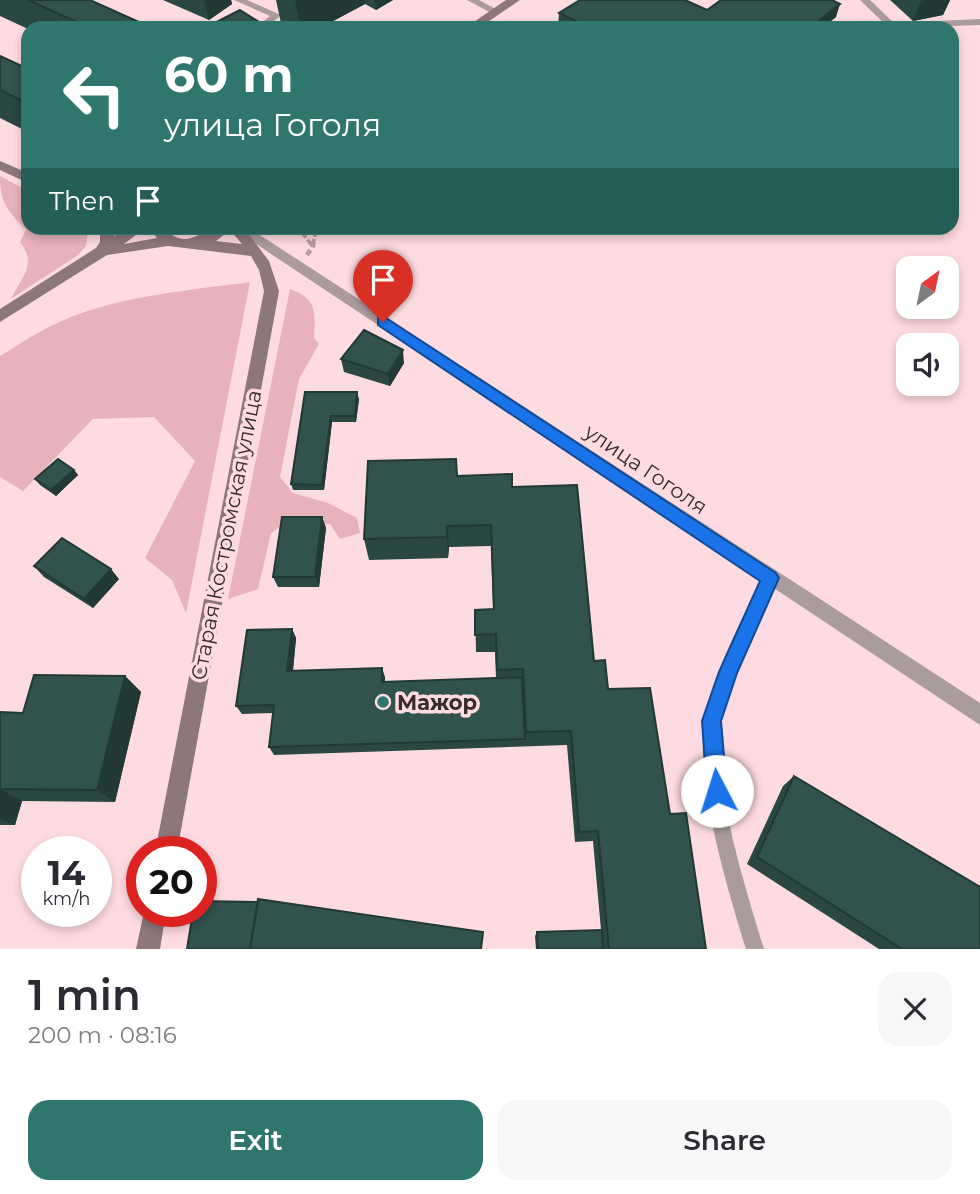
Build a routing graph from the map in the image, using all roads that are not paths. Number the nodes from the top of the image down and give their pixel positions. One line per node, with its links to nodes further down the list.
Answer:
1 (239, 0): 7 (lane)
2 (472, 0): 6 (lane)
3 (514, 0): 6 (street)
4 (865, 0): 10 (lane)
5 (288, 10): 7 (lane)
6 (496, 12): 9 (street)
7 (276, 15): 8 (lane)
8 (269, 21)
9 (482, 21)
10 (887, 21)
11 (980, 22): 12 (lane)
12 (959, 23)
13 (0, 165): 14 (street)
14 (21, 176)
15 (107, 235): 25 (street)
16 (127, 235): 25 (street)
17 (154, 235): 22 (street)
18 (162, 235): 22 (street)
19 (215, 235): 23 (street)
20 (243, 235): 24 (street, Старая Костромская улица)
21 (252, 235): 26 (street, улица Гоголя)
22 (168, 241): 23 (street, улица Гоголя); 25 (street)
23 (195, 243): 24 (street, улица Гоголя)
24 (256, 251): 26 (street, улица Гоголя); 30 (street, Старая Костромская улица)
25 (98, 256): 27 (street)
26 (296, 258): 28 (street, улица Гоголя)
27 (0, 316)
28 (770, 578): 29 (street, улица Гоголя); 33 (lane)
29 (980, 715)
30 (169, 836)
31 (152, 927): 32 (street)
32 (148, 949)
33 (755, 949)

